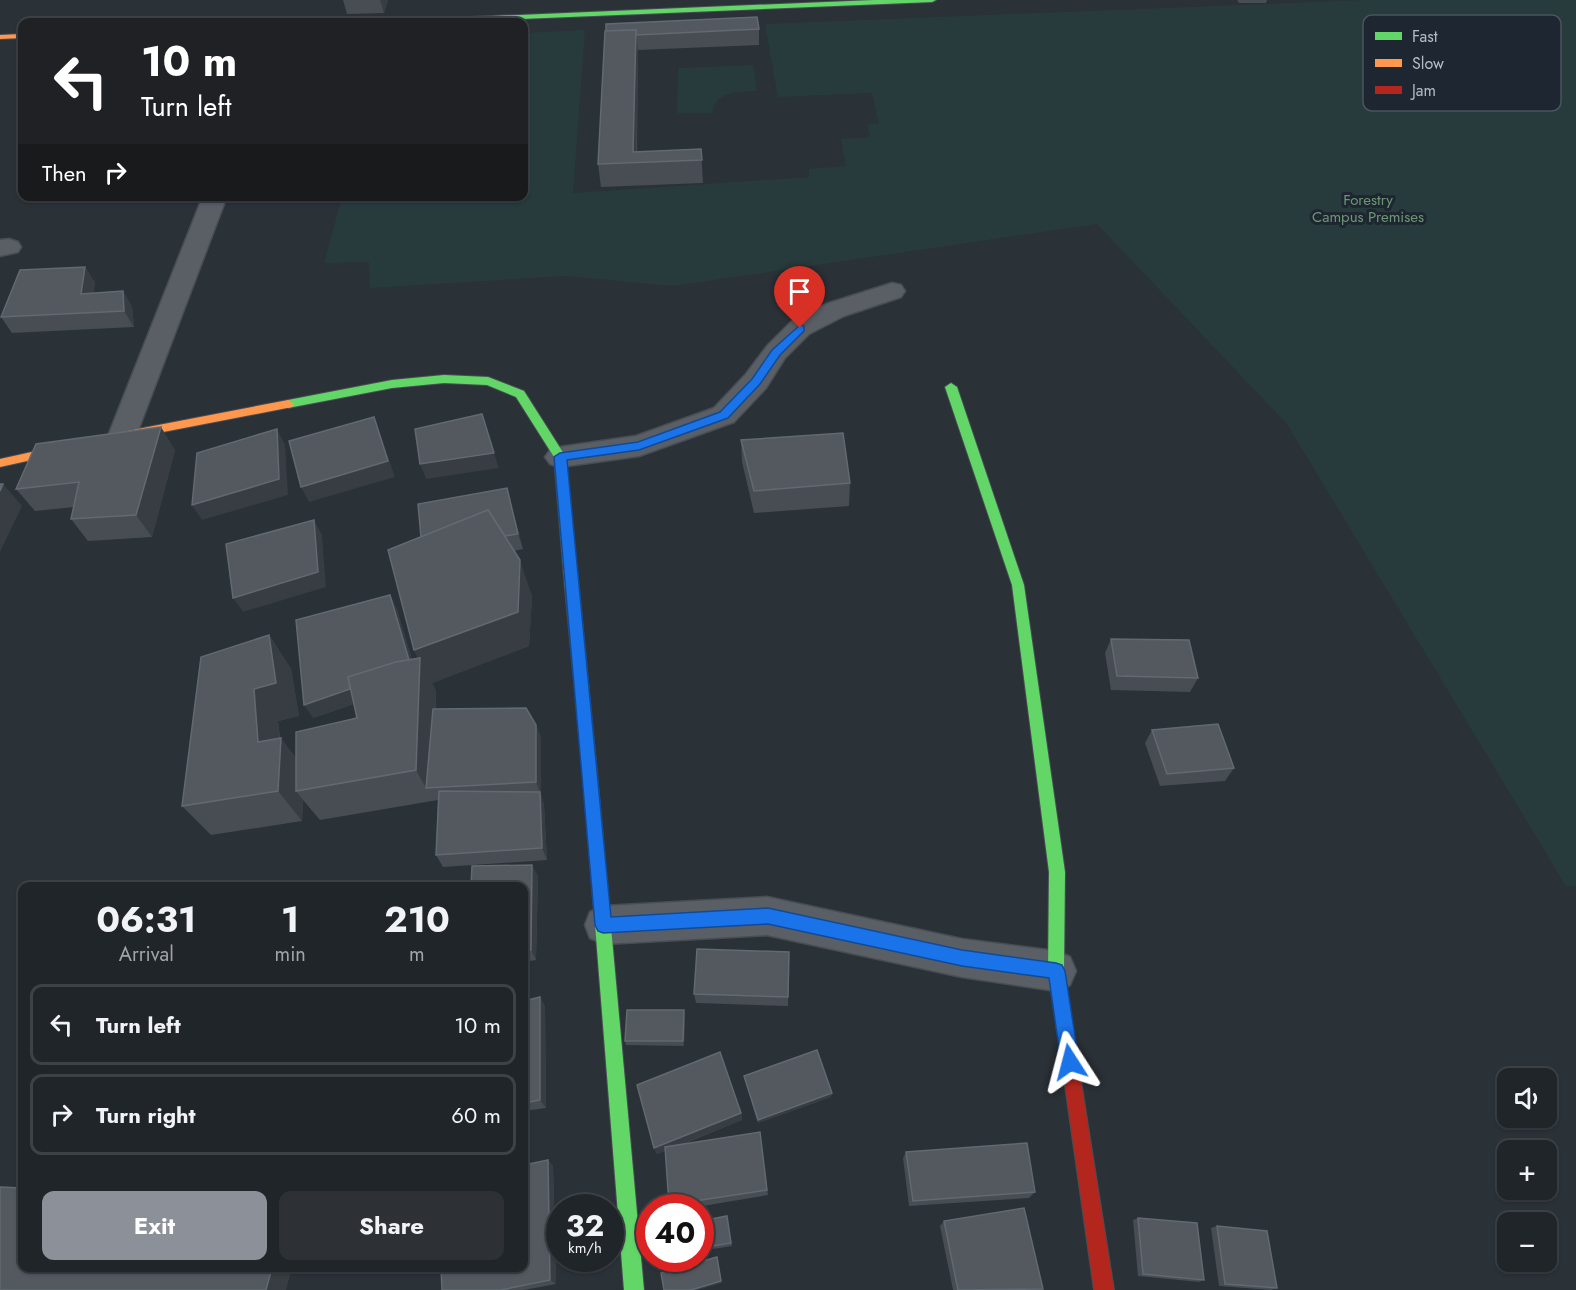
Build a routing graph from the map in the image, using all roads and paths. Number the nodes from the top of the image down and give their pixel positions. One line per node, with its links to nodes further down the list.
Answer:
1 (927, 0): 2 (main road); 3 (main road)
2 (932, 0)
3 (786, 3): 4 (main road)
4 (662, 5): 5 (main road)
5 (460, 18)
6 (18, 36): 7 (main road)
7 (0, 37)
8 (212, 201): 11 (street)
9 (892, 291): 12 (street)
10 (951, 387): 15 (main road)
11 (122, 436): 12 (main road); 13 (main road)
12 (560, 457): 14 (main road)
13 (0, 463)
14 (603, 925): 15 (street); 16 (main road)
15 (1056, 971): 17 (main road)
16 (634, 1290)
17 (1104, 1290)

